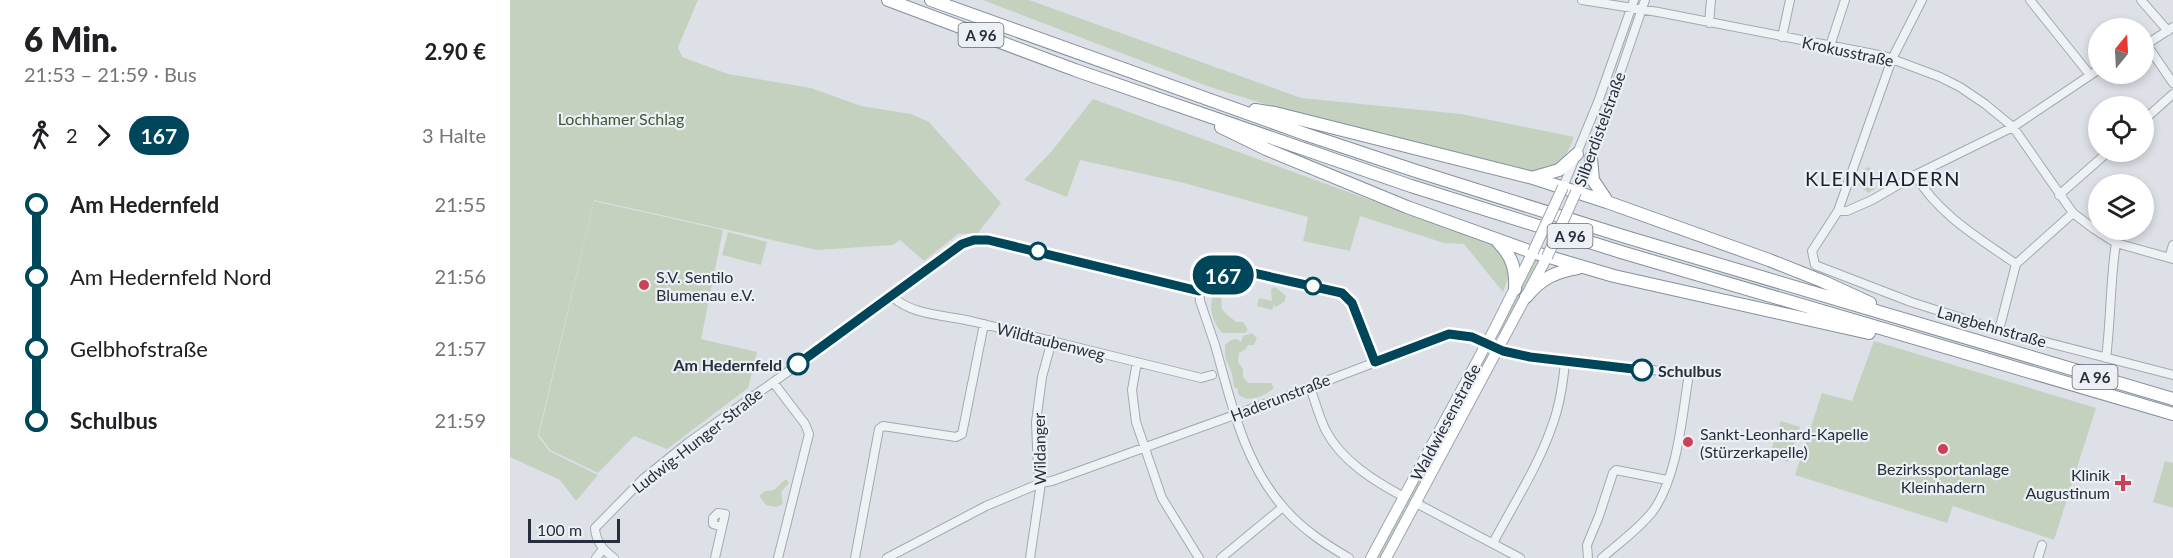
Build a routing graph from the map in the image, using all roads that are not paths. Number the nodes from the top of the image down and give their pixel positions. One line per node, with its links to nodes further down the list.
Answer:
1 (888, 0): 26 (highway, A 96)
2 (931, 0): 24 (highway, A 96)
3 (1582, 0): 11 (street, Krokusstraße)
4 (1646, 0): 12 (street, Silberdistelstraße)
5 (1712, 0): 13 (street)
6 (1790, 0): 15 (street)
7 (1845, 0): 17 (street)
8 (1922, 0): 19 (street)
9 (2030, 0): 20 (street)
10 (2141, 0): 14 (street)
11 (1632, 4): 12 (street, Krokusstraße); 28 (street, Silberdistelstraße)
12 (1642, 9): 13 (street, Krokusstraße); 29 (street, Silberdistelstraße)
13 (1709, 23): 15 (street, Krokusstraße)
14 (2171, 29): 16 (street)
15 (1782, 37): 17 (street, Krokusstraße)
16 (2154, 39)
17 (1830, 46): 19 (street, Krokusstraße)
18 (2154, 57): 22 (street)
19 (1892, 58): 27 (street, Krokusstraße); 37 (street)
20 (2088, 72)
21 (2088, 76): 27 (street)
22 (2173, 83)
23 (2173, 94): 25 (street)
24 (1227, 106): 32 (highway); 51 (highway, A 96)
25 (2154, 111)
26 (1203, 115): 39 (highway); 56 (highway, A 96)
27 (2013, 127): 31 (street); 35 (street, Krokusstraße)
28 (1578, 154): 32 (highway); 33 (street, Silberdistelstraße)
29 (1591, 158): 34 (street, Silberdistelstraße); 36 (highway)
30 (2097, 162): 35 (street)
31 (1915, 176): 37 (street); 45 (street)
32 (1533, 177): 33 (highway)
33 (1563, 187): 34 (highway); 42 (main road, Waldwiesenstraße, bridge)
34 (1576, 192): 36 (highway); 43 (main road, Silberdistelstraße, bridge)
35 (2059, 195): 38 (street, Krokusstraße)
36 (1607, 202): 51 (highway)
37 (1838, 211): 53 (street, Langbehnstraße)
38 (2073, 213): 40 (street, Krokusstraße); 45 (street)
39 (1497, 241): 42 (highway); 47 (highway)
40 (2116, 243): 44 (street, Krokusstraße); 58 (street)
41 (2173, 245): 44 (street)
42 (1533, 252): 43 (highway); 47 (main road, Waldwiesenstraße)
43 (1547, 257): 46 (highway); 50 (main road, Waldwiesenstraße)
44 (2171, 259)
45 (2016, 264): 53 (street)
46 (1581, 268): 50 (highway); 56 (highway)
47 (1515, 289): 55 (main road, Waldwiesenstraße)
48 (1199, 291): 49 (street); 60 (street); 68 (street)
49 (893, 297): 52 (street, Wildtaubenweg); 64 (street, Ludwig-Hunger-Straße)
50 (1526, 297): 57 (main road, Waldwiesenstraße)
51 (1910, 321): 66 (highway, A 96)
52 (984, 324): 54 (street, Wildtaubenweg); 83 (street)
53 (1999, 330): 58 (street, Langbehnstraße)
54 (1052, 340): 59 (street, Wildtaubenweg); 71 (street, Wildanger)
55 (1487, 343): 57 (street, Haderunstraße); 60 (street, Haderunstraße); 72 (main road, Waldwiesenstraße)
56 (1940, 346): 67 (highway, A 96)
57 (1498, 349): 61 (street, Haderunstraße); 73 (main road, Waldwiesenstraße)
58 (2106, 358): 63 (street, Langbehnstraße)
59 (1137, 362): 62 (street, Wildtaubenweg); 69 (street)
60 (1375, 362): 65 (street, Haderunstraße)
61 (1566, 362): 70 (street, Haderunstraße); 76 (street)
62 (1212, 375)
63 (2173, 375)
64 (773, 382): 78 (street, Ludwig-Hunger-Straße); 82 (street)
65 (1310, 387): 68 (street, Haderunstraße); 72 (street)
66 (2173, 399)
67 (2173, 414)
68 (1235, 415): 69 (street, Haderunstraße); 74 (street)
69 (1144, 447): 71 (street, Haderunstraße); 86 (street)
70 (1667, 480): 92 (street); 93 (street)
71 (1041, 483): 84 (street, Haderunstraße); 85 (street, Wildanger)
72 (1404, 497): 89 (main road, Waldwiesenstraße)
73 (1416, 502): 76 (street); 90 (main road, Waldwiesenstraße)
74 (1283, 507): 87 (street); 88 (street)
75 (722, 527): 81 (street)
76 (1493, 543): 91 (street)
77 (2042, 545): 94 (street)
78 (603, 549): 79 (street); 80 (street)
79 (596, 558)
80 (614, 558)
81 (715, 558)
82 (778, 558)
83 (855, 558)
84 (887, 558)
85 (1030, 558)
86 (1199, 558)
87 (1221, 558)
88 (1349, 558)
89 (1371, 558)
90 (1386, 558)
91 (1520, 558)
92 (1588, 558)
93 (1602, 558)
94 (2038, 558)

